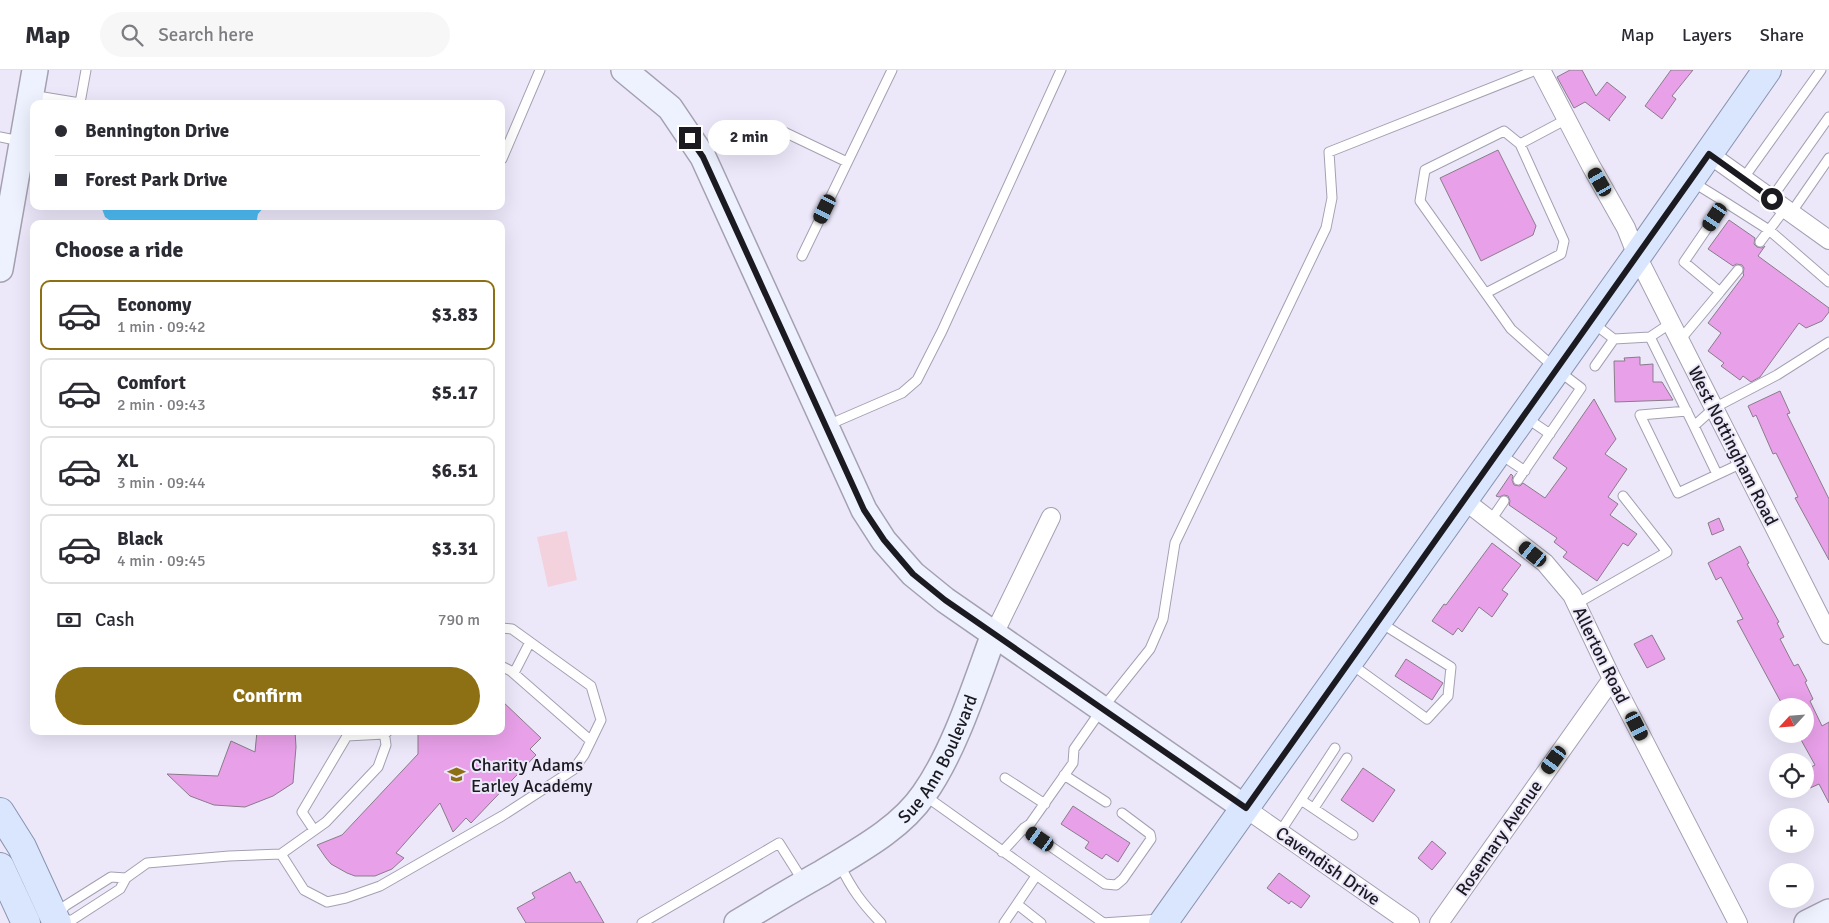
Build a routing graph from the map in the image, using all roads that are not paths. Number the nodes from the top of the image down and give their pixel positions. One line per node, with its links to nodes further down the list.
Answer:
1 (35, 70): 11 (street)
2 (86, 70): 13 (lane)
3 (540, 70): 18 (lane)
4 (624, 70): 19 (street)
5 (892, 70): 22 (lane)
6 (1061, 70): 48 (lane)
7 (1536, 70): 71 (lane)
8 (1541, 70): 15 (street, West Nottingham Road)
9 (1767, 70): 20 (main road)
10 (1821, 70): 23 (lane)
11 (31, 95): 12 (lane); 16 (street)
12 (62, 100)
13 (81, 100)
14 (1829, 117): 26 (lane)
15 (1566, 119): 17 (lane); 31 (street, West Nottingham Road)
16 (11, 139): 32 (street)
17 (1520, 144): 36 (lane); 36 (lane)
18 (505, 152)
19 (700, 153): 22 (lane); 48 (street)
20 (1709, 154): 23 (street); 24 (main road)
21 (1829, 158): 26 (lane)
22 (847, 162): 30 (lane)
23 (1744, 179): 26 (street)
24 (1690, 180): 25 (lane); 31 (main road)
25 (1726, 202): 27 (lane); 35 (lane)
26 (1783, 207): 27 (lane); 28 (street)
27 (1769, 230): 29 (lane); 34 (lane)
28 (1829, 240)
29 (1760, 242)
30 (802, 256)
31 (1637, 256): 37 (main road); 38 (street, West Nottingham Road)
32 (1, 260)
33 (1738, 270): 35 (lane)
34 (1829, 282)
35 (1720, 292): 41 (lane)
36 (1486, 293): 44 (lane)
37 (1591, 321): 40 (lane); 44 (main road)
38 (1671, 323): 39 (lane); 41 (street, West Nottingham Road)
39 (1650, 337): 40 (lane); 46 (lane)
40 (1614, 339): 43 (lane)
41 (1680, 340): 45 (street, West Nottingham Road)
42 (1829, 342): 45 (lane)
43 (1595, 366)
44 (1556, 369): 47 (main road); 50 (lane)
45 (1714, 408): 49 (lane); 52 (street, West Nottingham Road)
46 (1687, 411): 49 (lane); 54 (lane)
47 (1523, 416): 50 (lane); 51 (main road)
48 (825, 426): 64 (street)
49 (1694, 426): 54 (lane)
50 (1550, 434): 53 (lane)
51 (1498, 452): 53 (lane); 57 (main road)
52 (1742, 463): 54 (lane); 65 (street, West Nottingham Road)
53 (1525, 471): 55 (lane)
54 (1717, 474)
55 (1518, 480)
56 (1623, 496): 61 (lane)
57 (1464, 500): 60 (street, Allerton Road); 62 (main road)
58 (1504, 501): 60 (lane)
59 (1050, 517): 64 (street, Sue Ann Boulevard)
60 (1491, 520): 61 (street, Allerton Road)
61 (1576, 604): 70 (street, Allerton Road)
62 (1378, 621): 67 (main road); 67 (lane)
63 (505, 628): 66 (lane)
64 (994, 634): 71 (street); 79 (street, Sue Ann Boulevard)
65 (1829, 636)
66 (530, 642): 69 (lane); 74 (lane)
67 (1349, 663): 83 (main road)
68 (505, 668): 69 (lane)
69 (514, 673): 74 (lane)
70 (1612, 679): 110 (street, Rosemary Avenue); 111 (street, Allerton Road)
71 (1102, 709): 77 (lane); 83 (street)
72 (356, 735): 88 (lane)
73 (385, 735): 88 (lane)
74 (590, 741): 92 (lane)
75 (1335, 748): 80 (lane)
76 (1347, 758): 84 (lane)
77 (1064, 776): 81 (lane); 82 (lane)
78 (1005, 778): 82 (lane)
79 (923, 795): 91 (lane); 93 (street, Sue Ann Boulevard)
80 (1301, 800): 84 (lane); 89 (lane)
81 (1106, 802)
82 (1045, 804): 87 (lane)
83 (1246, 808): 89 (street, Cavendish Drive); 100 (main road)
84 (1314, 808): 90 (lane)
85 (0, 812): 101 (main road)
86 (1122, 813): 87 (lane)
87 (1024, 828): 91 (lane)
88 (314, 830): 92 (lane)
89 (1280, 832): 109 (street, Cavendish Drive)
90 (1353, 835)
91 (1002, 852): 95 (lane)
92 (281, 854): 96 (lane)
93 (839, 862): 97 (street, Sue Ann Boulevard); 106 (lane)
94 (0, 868): 103 (main road)
95 (1036, 876): 98 (lane); 102 (lane)
96 (126, 878): 101 (lane); 101 (lane)
97 (804, 883): 104 (lane); 105 (street, Sue Ann Boulevard)
98 (1017, 904): 107 (lane); 108 (lane)
99 (1829, 912): 112 (street)
100 (1164, 921): 102 (lane)
101 (54, 922)
102 (1102, 922)
103 (26, 923)
104 (642, 923)
105 (736, 923)
106 (882, 923)
107 (1004, 923)
108 (1041, 923)
109 (1410, 923)
110 (1439, 923)
111 (1738, 923)
112 (1807, 923)

